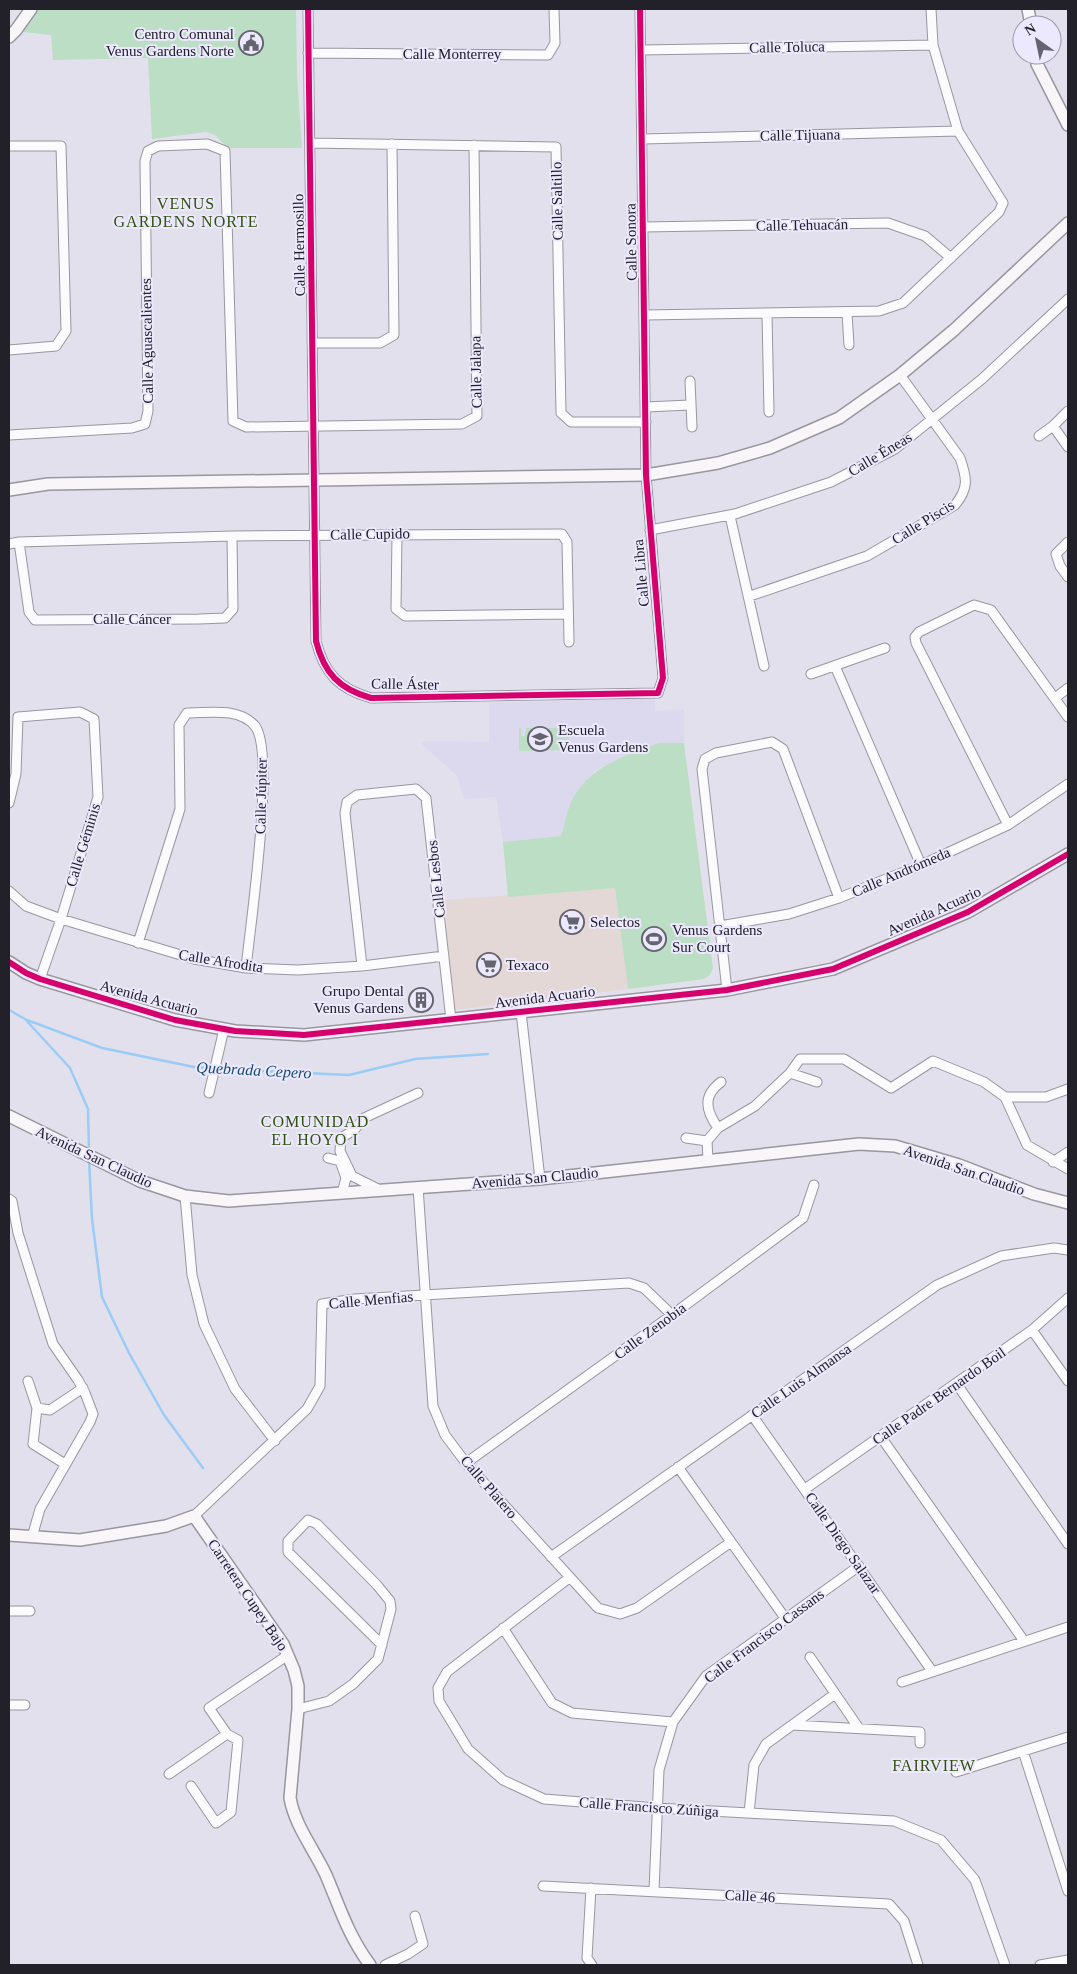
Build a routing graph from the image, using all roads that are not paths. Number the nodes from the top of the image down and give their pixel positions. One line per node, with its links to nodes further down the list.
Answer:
1 (31, 9): 6 (street)
2 (308, 9): 9 (street, Calle Hermosillo)
3 (554, 9): 9 (street, Calle Monterrey)
4 (640, 9): 8 (street, Calle Sonora)
5 (931, 9): 7 (street)
6 (9, 37)
7 (933, 44): 8 (street, Calle Toluca); 12 (street)
8 (640, 50): 13 (street, Calle Sonora)
9 (308, 53): 14 (street, Calle Hermosillo)
10 (1038, 65): 11 (street)
11 (1068, 125)
12 (958, 131): 13 (street, Calle Tijuana); 20 (street)
13 (642, 139): 19 (street, Calle Sonora)
14 (310, 143): 15 (street, Calle Saltillo); 25 (street, Calle Hermosillo)
15 (392, 144): 16 (street, Calle Saltillo); 25 (street)
16 (474, 145): 35 (street, Calle Saltillo); 37 (street, Calle Jalapa)
17 (9, 146): 27 (street)
18 (1068, 223): 28 (street)
19 (644, 227): 20 (street, Calle Tehuacán); 24 (street, Calle Sonora)
20 (951, 258): 22 (street)
21 (1068, 299): 34 (street, Calle Éneas)
22 (847, 313): 23 (street); 26 (street)
23 (767, 314): 24 (street); 33 (street)
24 (645, 315): 31 (street, Calle Sonora)
25 (312, 343): 37 (street, Calle Hermosillo)
26 (849, 345)
27 (9, 350)
28 (900, 376): 34 (street, Calle Piscis); 43 (street)
29 (690, 381): 30 (street)
30 (690, 405): 31 (street); 39 (street)
31 (646, 407): 35 (street, Calle Sonora)
32 (1068, 411): 38 (street)
33 (769, 412)
34 (932, 420): 46 (street, Calle Éneas); 55 (street, Calle Piscis)
35 (646, 422): 43 (street, Calle Sonora)
36 (238, 424): 37 (street, Calle Jalapa); 40 (street, Calle Aguascalientes)
37 (313, 426): 44 (street, Calle Hermosillo)
38 (1053, 426): 41 (street); 42 (street)
39 (692, 428)
40 (9, 435)
41 (1039, 436)
42 (1068, 447)
43 (646, 475): 44 (street); 47 (street, Calle Libra)
44 (314, 480): 45 (street); 49 (street, Calle Áster)
45 (9, 490)
46 (730, 516): 47 (street, Calle Éneas); 55 (street)
47 (650, 530): 61 (street, Calle Libra)
48 (397, 534): 49 (street, Calle Cupido); 56 (street, Calle Cupido); 56 (street)
49 (315, 535): 50 (street, Calle Cupido); 61 (street, Calle Áster)
50 (232, 536): 51 (street, Calle Cupido); 51 (street, Calle Cáncer)
51 (19, 542): 53 (street, Calle Cupido)
52 (1068, 542): 54 (street)
53 (9, 544)
54 (1068, 577)
55 (750, 596): 59 (street)
56 (568, 614): 57 (street, Calle Cupido)
57 (569, 642)
58 (885, 648): 60 (street)
59 (764, 666)
60 (835, 666): 62 (street); 70 (street)
61 (662, 668)
62 (811, 674)
63 (1068, 688): 64 (street)
64 (1055, 698): 65 (street); 68 (street)
65 (1068, 717)
66 (1068, 784): 68 (street, Calle Andrómeda)
67 (9, 803): 73 (street, Calle Géminis)
68 (1008, 825): 70 (street, Calle Andrómeda)
69 (1068, 854): 81 (street, Avenida Acuario)
70 (921, 865): 72 (street, Calle Andrómeda)
71 (9, 891): 73 (street, Calle Afrodita)
72 (839, 898): 74 (street, Calle Andrómeda); 74 (street)
73 (61, 918): 75 (street, Calle Afrodita); 80 (street, Calle Géminis)
74 (720, 926): 81 (street)
75 (138, 943): 79 (street, Calle Afrodita); 79 (street, Calle Júpiter)
76 (444, 956): 78 (street, Calle Afrodita); 78 (street, Calle Lesbos); 83 (street, Calle Lesbos)
77 (9, 962): 80 (street, Avenida Acuario)
78 (362, 966): 79 (street, Calle Afrodita)
79 (246, 968)
80 (40, 979): 84 (street, Avenida Acuario)
81 (727, 990): 82 (street, Avenida Acuario)
82 (522, 1012): 83 (street, Avenida Acuario); 101 (street)
83 (451, 1020): 84 (street, Avenida Acuario)
84 (224, 1029): 89 (street)
85 (790, 1073): 87 (street); 91 (street); 93 (street)
86 (721, 1082): 93 (street)
87 (817, 1082)
88 (1068, 1089): 91 (street)
89 (209, 1093)
90 (418, 1093): 104 (street)
91 (1005, 1097): 99 (street)
92 (9, 1116): 106 (street, Avenida San Claudio)
93 (718, 1128): 95 (street)
94 (686, 1138): 95 (street)
95 (707, 1141): 98 (street)
96 (1068, 1152): 99 (street)
97 (328, 1158): 105 (street)
98 (708, 1160): 101 (street, Avenida San Claudio); 108 (street, Avenida San Claudio)
99 (1053, 1162): 100 (street)
100 (1068, 1169)
101 (540, 1178): 103 (street, Avenida San Claudio)
102 (814, 1185): 112 (street, Calle Zenobia)
103 (418, 1188): 104 (street, Avenida San Claudio); 110 (street, Calle Platero)
104 (380, 1190): 105 (street, Avenida San Claudio)
105 (342, 1193): 106 (street, Avenida San Claudio)
106 (185, 1196): 121 (street)
107 (9, 1200): 117 (street)
108 (1068, 1203)
109 (1068, 1250): 119 (street, Calle Luis Almansa)
110 (425, 1295): 112 (street, Calle Menfias); 121 (street, Calle Menfias); 122 (street, Calle Platero)
111 (1068, 1298): 113 (street, Calle Padre Bernardo Boil)
112 (672, 1316): 122 (street, Calle Zenobia)
113 (1032, 1330): 115 (street); 116 (street, Calle Padre Bernardo Boil)
114 (28, 1381): 118 (street)
115 (1068, 1381)
116 (956, 1384): 120 (street, Calle Padre Bernardo Boil); 130 (street)
117 (82, 1388): 118 (street); 123 (street)
118 (37, 1408): 123 (street)
119 (752, 1415): 124 (street, Calle Luis Almansa); 125 (street, Calle Diego Salazar)
120 (881, 1437): 125 (street, Calle Padre Bernardo Boil); 139 (street)
121 (275, 1441): 126 (street, Calle Menfias)
122 (466, 1463): 131 (street, Calle Platero)
123 (65, 1464): 128 (street)
124 (678, 1467): 129 (street); 131 (street, Calle Luis Almansa)
125 (805, 1489): 132 (street, Calle Diego Salazar)
126 (194, 1516): 128 (street); 141 (street, Carretera Cupey Bajo)
127 (9, 1535): 128 (street)
128 (32, 1537)
129 (731, 1542): 133 (street, Calle Platero); 136 (street)
130 (1068, 1544)
131 (551, 1557): 133 (street, Calle Platero)
132 (859, 1566): 136 (street, Calle Francisco Cassans); 143 (street, Calle Diego Salazar)
133 (569, 1578): 138 (street, Calle Francisco Zúñiga)
134 (9, 1611): 135 (street)
135 (30, 1611)
136 (785, 1618): 149 (street, Calle Francisco Cassans)
137 (1068, 1627): 139 (street)
138 (503, 1628): 149 (street); 159 (street, Calle Francisco Zúñiga)
139 (1024, 1641): 143 (street)
140 (382, 1645): 140 (street); 148 (street)
141 (288, 1655): 148 (street, Carretera Cupey Bajo); 152 (street)
142 (810, 1657): 145 (street)
143 (932, 1671): 144 (street)
144 (902, 1682)
145 (835, 1694): 150 (street); 151 (street)
146 (9, 1705): 147 (street)
147 (25, 1705)
148 (298, 1709): 167 (street, Carretera Cupey Bajo)
149 (673, 1722): 159 (street, Calle Francisco Cassans)
150 (792, 1724): 151 (street); 160 (street)
151 (858, 1727): 154 (street)
152 (227, 1734): 157 (street); 158 (street)
153 (1068, 1737): 155 (street)
154 (920, 1743)
155 (1023, 1751): 156 (street); 164 (street)
156 (956, 1772)
157 (169, 1774)
158 (191, 1786)
159 (658, 1808): 160 (street, Calle Francisco Zúñiga); 163 (street, Calle Francisco Cassans)
160 (749, 1813): 171 (street, Calle Francisco Zúñiga)
161 (543, 1886): 162 (street, Calle 46)
162 (591, 1888): 163 (street, Calle 46); 169 (street)
163 (654, 1891): 170 (street, Calle 46)
164 (1068, 1891)
165 (415, 1916): 168 (street)
166 (1068, 1960): 172 (street)
167 (370, 1965)
168 (386, 1965)
169 (592, 1965)
170 (918, 1965)
171 (1005, 1965)
172 (1040, 1965)

